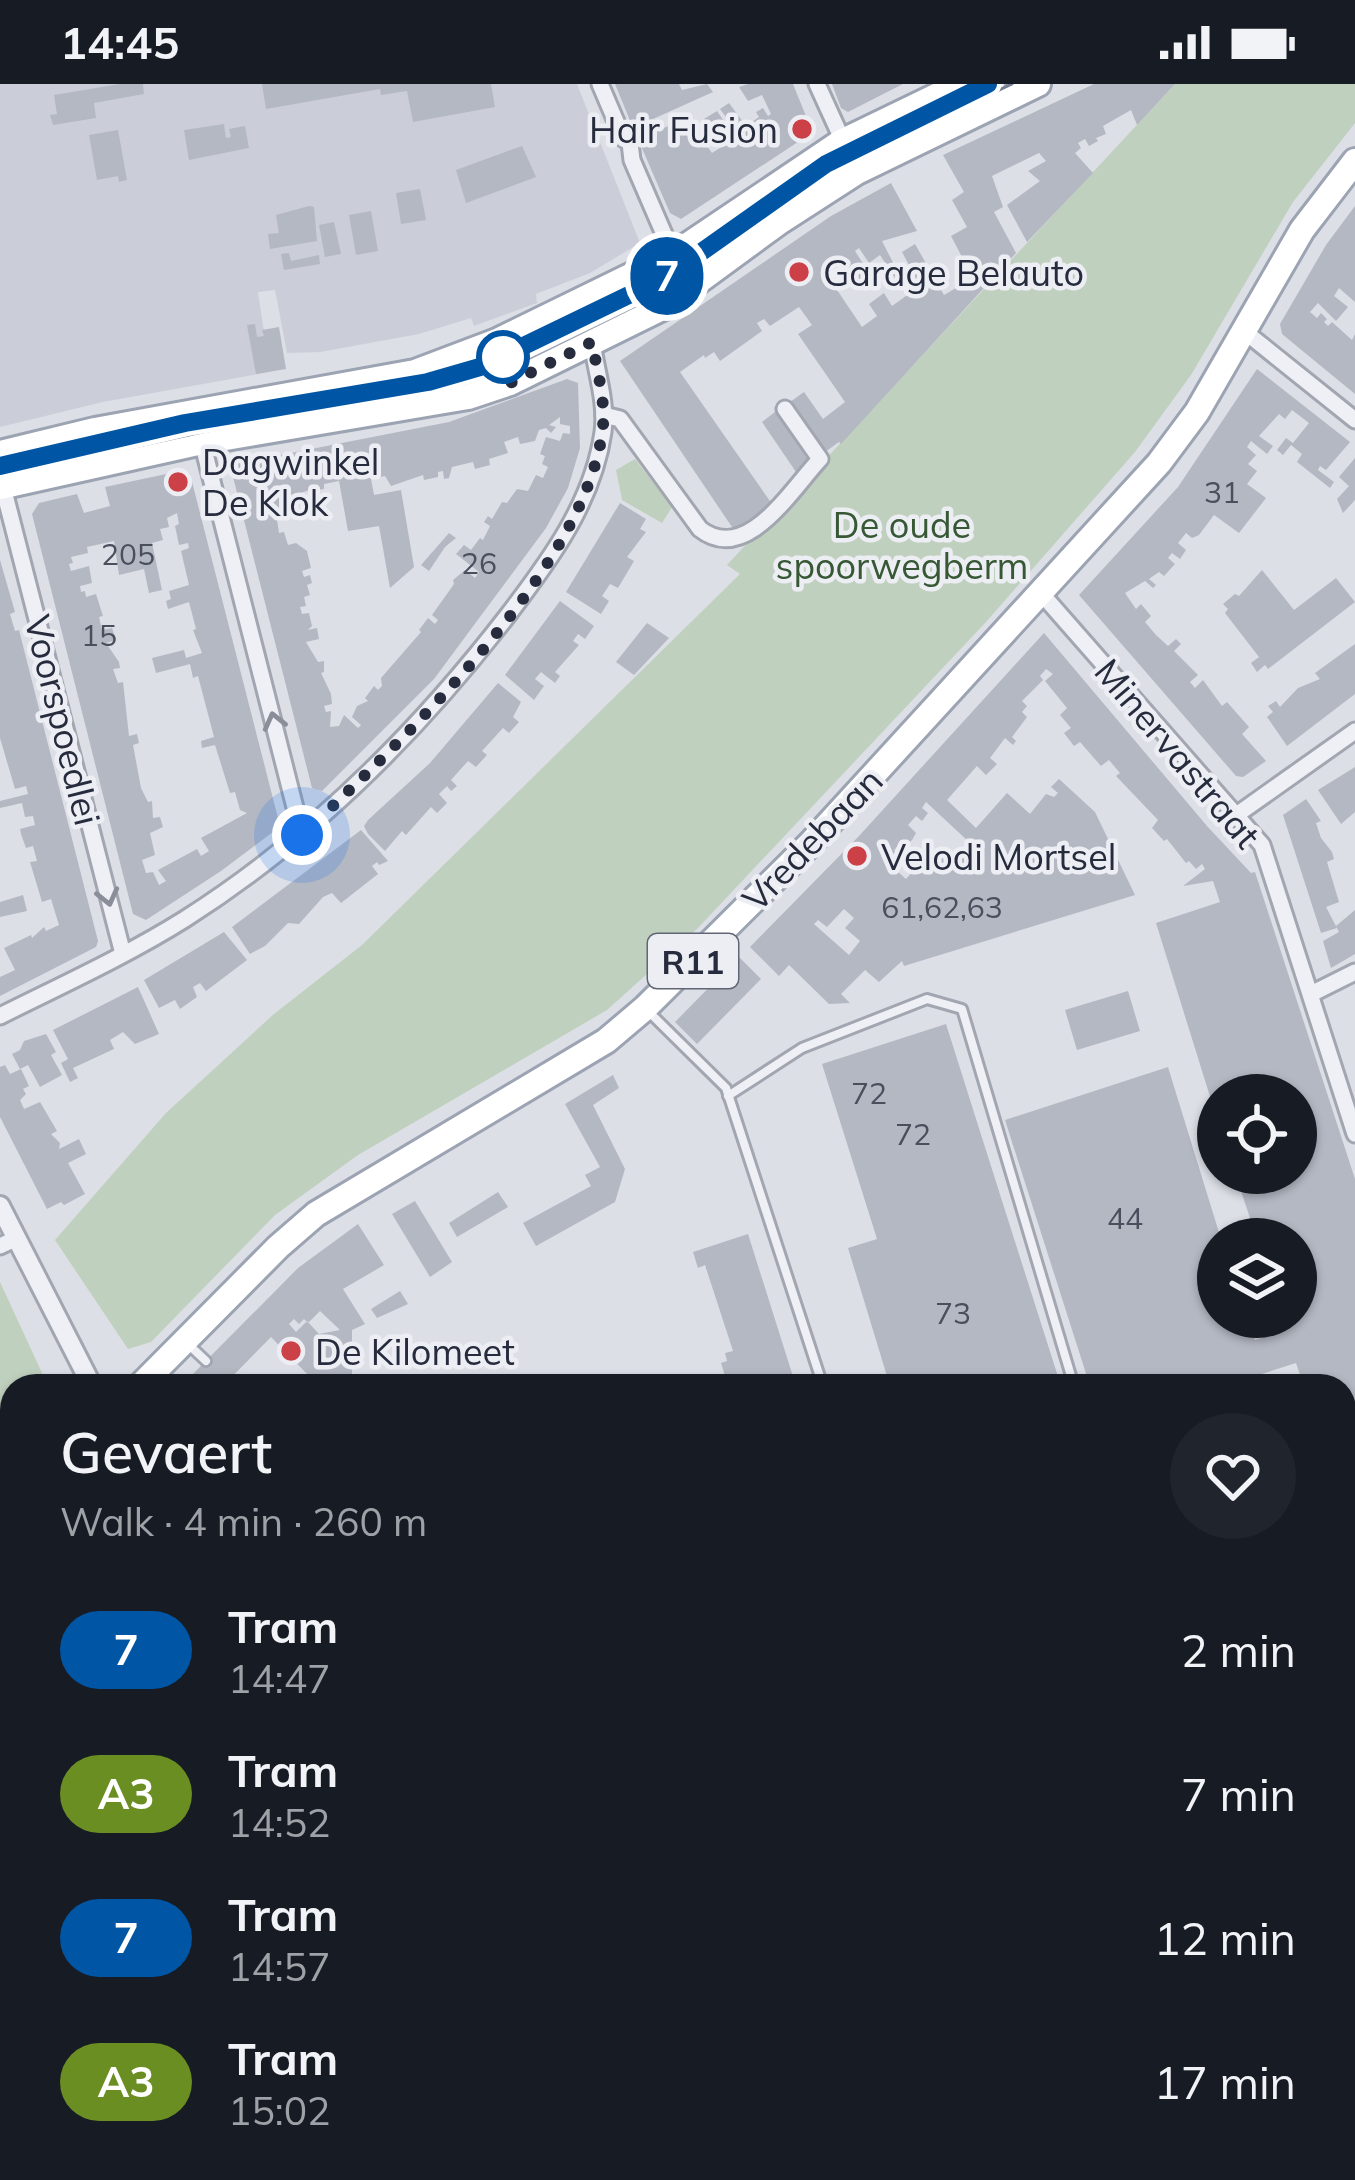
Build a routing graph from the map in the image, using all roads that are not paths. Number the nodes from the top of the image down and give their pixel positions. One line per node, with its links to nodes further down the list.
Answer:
1 (600, 84): 8 (street)
2 (817, 84): 6 (street)
3 (961, 84): 6 (main road)
4 (1000, 84): 6 (lane)
5 (1038, 84): 6 (main road)
6 (849, 157): 8 (main road); 10 (main road); 16 (lane)
7 (1355, 161): 9 (main road, Vredebaan / R11)
8 (673, 255): 15 (main road)
9 (1244, 331): 13 (street); 17 (main road, Vredebaan / R11)
10 (592, 342): 12 (street); 14 (main road)
11 (785, 410): 12 (street)
12 (604, 416): 20 (street)
13 (1355, 420)
14 (202, 442): 16 (main road); 20 (street, one-way to 14)
15 (0, 453)
16 (1, 482): 21 (street, Voorspoedlei, one-way to 21)
17 (1041, 592): 19 (street, Minervastraat); 24 (main road, Vredebaan / R11)
18 (1355, 731): 19 (street)
19 (1235, 816): 23 (street, Minervastraat)
20 (302, 835): 21 (street)
21 (123, 954): 25 (street)
22 (1355, 972): 23 (street)
23 (1311, 994): 27 (street, Minervastraat)
24 (645, 1008): 26 (lane); 30 (main road, Vredebaan / R11)
25 (0, 1016)
26 (728, 1096): 34 (lane); 35 (lane)
27 (1355, 1134)
28 (0, 1206): 29 (street)
29 (8, 1242): 32 (street)
30 (184, 1340): 31 (lane); 33 (main road, Vredebaan / R11)
31 (206, 1361)
32 (85, 1374)
33 (151, 1374)
34 (819, 1374)
35 (1070, 1374)

